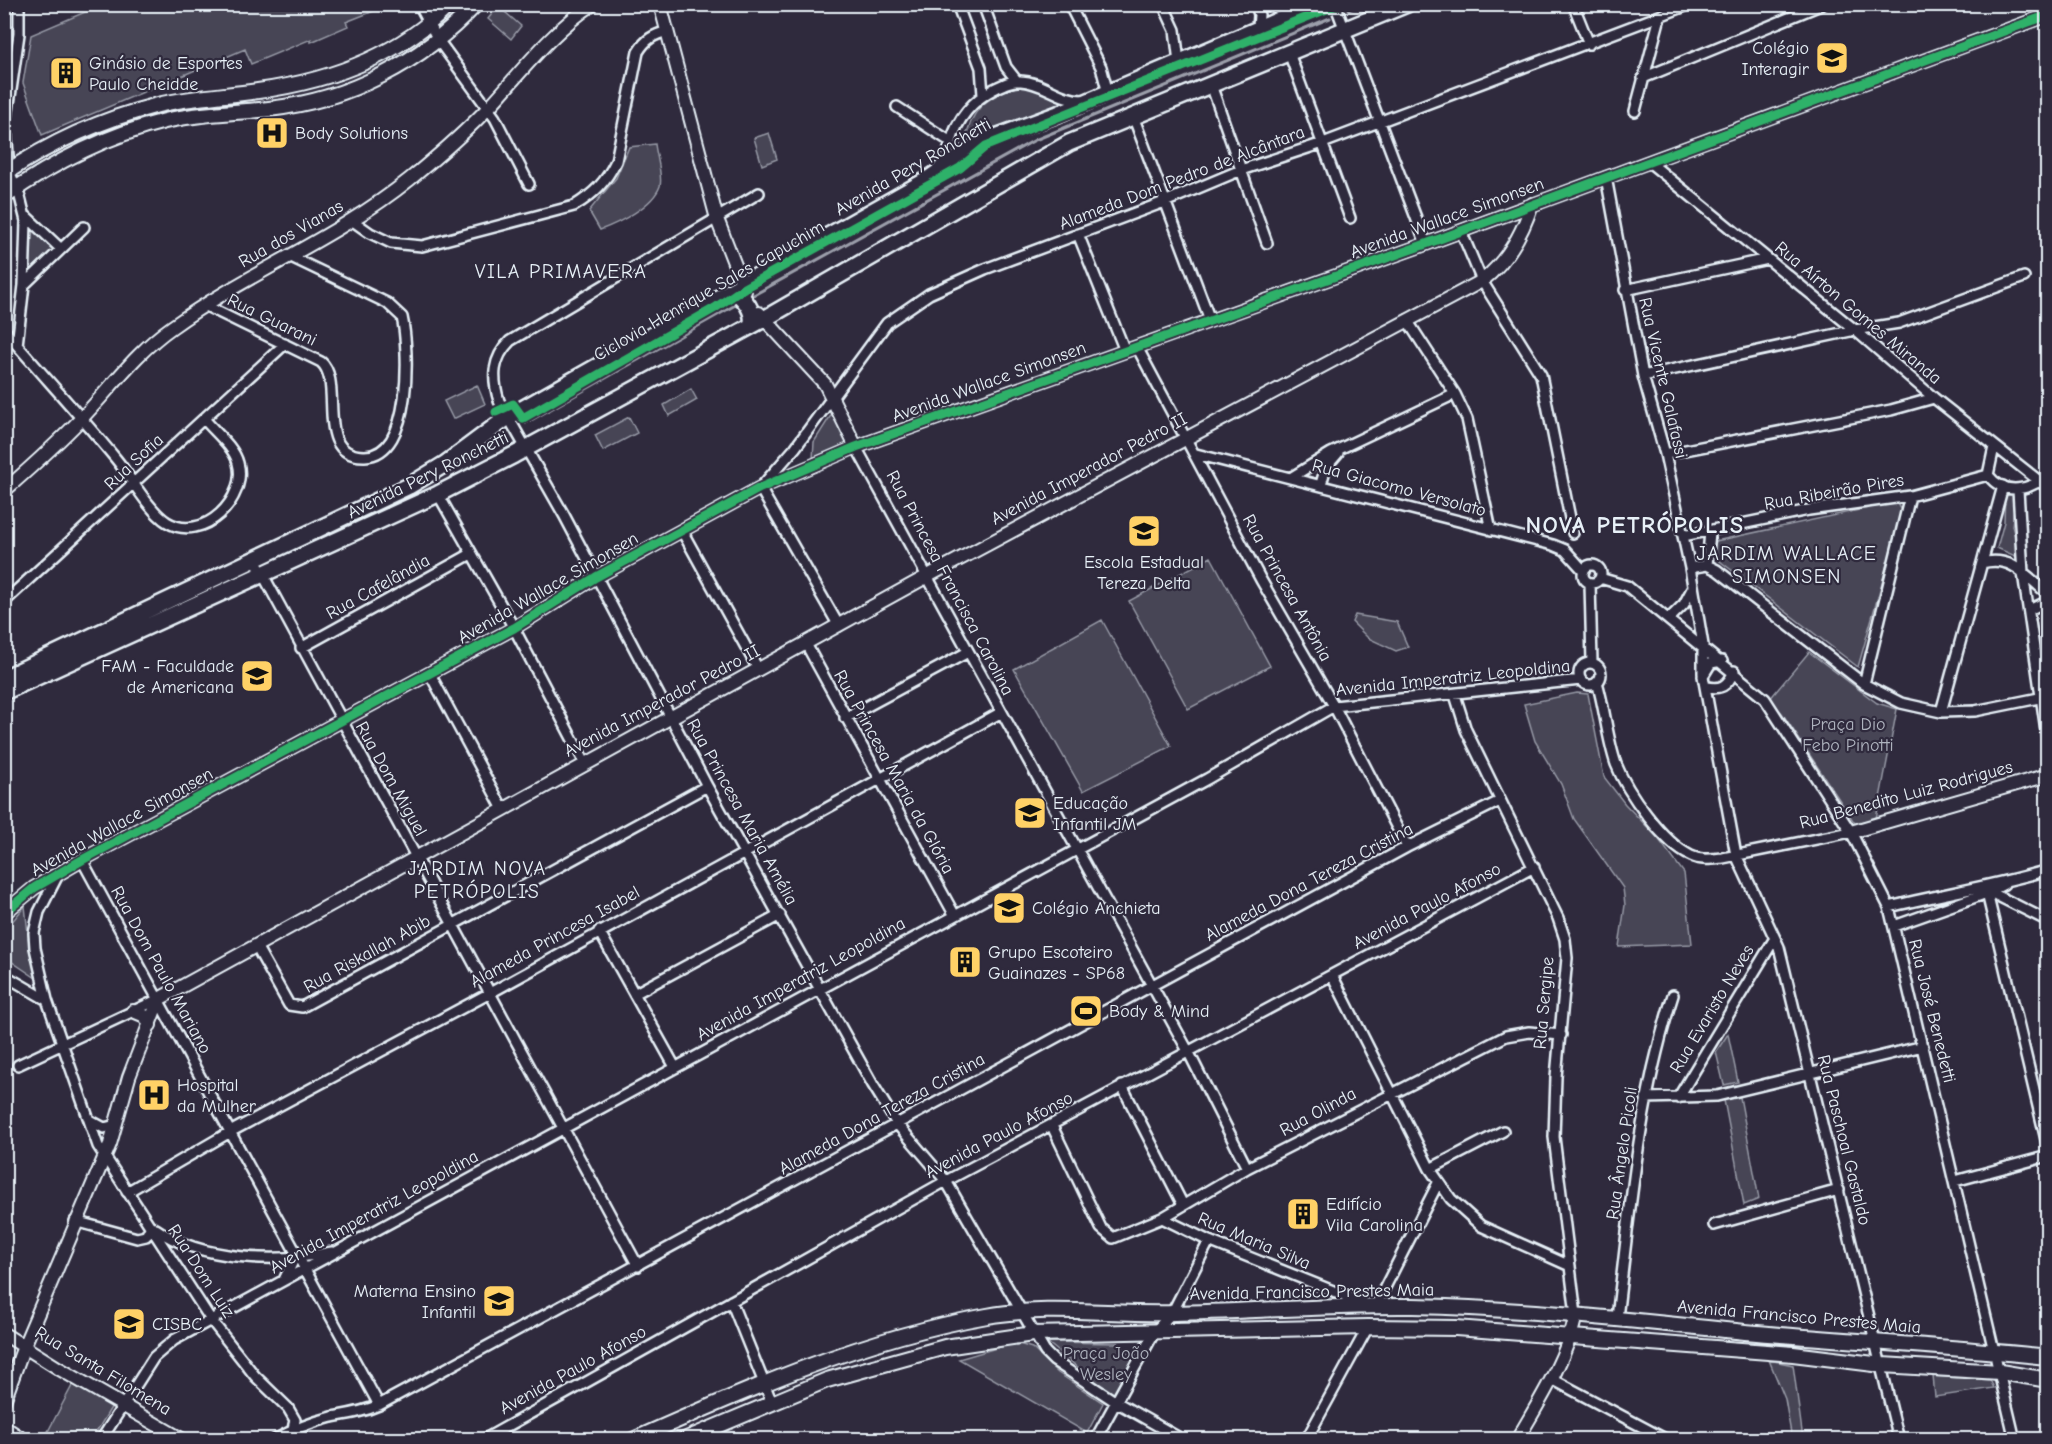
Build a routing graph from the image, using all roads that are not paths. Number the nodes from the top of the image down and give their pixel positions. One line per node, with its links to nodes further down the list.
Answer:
1 (19, 4): 44 (street)
2 (419, 4): 21 (street)
3 (450, 4): 21 (main road)
4 (476, 4): 25 (main road)
5 (593, 4): 18 (street, Rua dos Vianas)
6 (660, 4): 24 (street)
7 (957, 4): 32 (street)
8 (983, 4): 30 (street)
9 (1069, 4): 33 (street)
10 (1163, 4): 28 (street)
11 (1256, 4): 23 (street)
12 (1317, 4): 23 (main road, Avenida Pery Ronchetti)
13 (1407, 4): 22 (main road, Avenida Pery Ronchetti)
14 (1573, 4): 26 (street)
15 (1690, 4): 20 (street, Alameda Dom Pedro de Alcântara)
16 (1823, 4): 29 (street)
17 (1336, 6): 22 (street)
18 (579, 9): 35 (street, Rua dos Vianas)
19 (2048, 15): 42 (street, Avenida Wallace Simonsen)
20 (1660, 17): 26 (street, Alameda Dom Pedro de Alcântara); 29 (street)
21 (428, 24): 25 (street); 39 (main road)
22 (1343, 25): 27 (main road, Avenida Pery Ronchetti); 38 (street)
23 (1258, 29): 28 (main road, Avenida Pery Ronchetti)
24 (668, 31): 56 (street); 57 (street)
25 (438, 40): 35 (street); 45 (main road)
26 (1589, 44): 38 (street, Alameda Dom Pedro de Alcântara)
27 (1289, 53): 31 (main road, Avenida Pery Ronchetti); 41 (street)
28 (1179, 62): 33 (main road, Avenida Pery Ronchetti)
29 (1643, 78): 36 (street)
30 (1017, 81): 32 (street, Avenida Pery Ronchetti); 33 (street, Avenida Pery Ronchetti)
31 (1211, 85): 37 (main road, Avenida Pery Ronchetti); 43 (street)
32 (983, 95): 40 (street, Avenida Pery Ronchetti)
33 (1103, 96): 51 (main road, Avenida Pery Ronchetti)
34 (897, 107): 40 (street)
35 (489, 108): 47 (street); 57 (street, Rua dos Vianas)
36 (1635, 111)
37 (1133, 116): 52 (street); 72 (main road, Avenida Pery Ronchetti)
38 (1379, 122): 41 (street, Alameda Dom Pedro de Alcântara); 62 (street)
39 (98, 123): 44 (main road); 45 (main road)
40 (951, 142): 51 (street, Avenida Pery Ronchetti)
41 (1323, 143): 43 (street, Alameda Dom Pedro de Alcântara); 55 (street)
42 (1649, 162): 46 (street, Avenida Wallace Simonsen); 65 (street, Rua Aírton Gomes Miranda)
43 (1241, 171): 52 (street, Alameda Dom Pedro de Alcântara); 61 (street)
44 (7, 173): 48 (street)
45 (40, 174): 48 (main road)
46 (1605, 177): 53 (street, Avenida Wallace Simonsen); 69 (street, Rua Vicente Galafassi)
47 (529, 184)
48 (16, 189): 50 (main road); 54 (street)
49 (759, 193): 56 (street, Rua Princesa Maria Amélia)
50 (4, 197)
51 (890, 199): 70 (main road, Avenida Pery Ronchetti)
52 (1167, 201): 60 (street, Alameda Dom Pedro de Alcântara); 73 (street)
53 (1532, 204): 59 (street, Avenida Wallace Simonsen); 67 (street, Avenida Imperador Pedro II)
54 (25, 215): 63 (street); 68 (street)
55 (1350, 218)
56 (717, 219): 70 (street); 84 (street, Rua Princesa Maria Amélia)
57 (352, 221): 64 (street, Rua dos Vianas)
58 (84, 227): 63 (street)
59 (1461, 231): 62 (street, Avenida Wallace Simonsen); 67 (street)
60 (1078, 234): 79 (street, Rua Princesa Antônia); 82 (street, Alameda Dom Pedro de Alcântara)
61 (1267, 243)
62 (1426, 244): 73 (street, Avenida Wallace Simonsen)
63 (61, 249): 68 (street)
64 (291, 257): 71 (street, Rua dos Vianas); 77 (street, Rua Guarani)
65 (1768, 259): 69 (street); 76 (street, Rua Aírton Gomes Miranda)
66 (2024, 277): 76 (street)
67 (1482, 281): 74 (street, Avenida Imperador Pedro II); 112 (street)
68 (24, 285): 78 (street)
69 (1625, 290): 80 (street, Rua Vicente Galafassi)
70 (740, 291): 72 (main road); 84 (main road, Avenida Pery Ronchetti)
71 (204, 305): 77 (street, Rua Guarani); 85 (street, Rua dos Vianas)
72 (756, 317): 82 (street, Rua Princesa Francisca Carolina); 89 (main road, Avenida Pery Ronchetti)
73 (1210, 320): 79 (street, Avenida Wallace Simonsen)
74 (1407, 320): 81 (street); 87 (street, Avenida Imperador Pedro II)
75 (4, 330): 78 (street)
76 (1855, 330): 80 (street); 83 (street, Rua Aírton Gomes Miranda)
77 (285, 344): 86 (street, Rua Sofia)
78 (17, 345): 85 (street)
79 (1131, 349): 87 (street, Rua Princesa Antônia); 90 (street, Avenida Wallace Simonsen)
80 (1643, 376): 93 (street, Rua Vicente Galafassi)
81 (1455, 394): 88 (street); 109 (street)
82 (831, 396): 90 (street, Rua Princesa Francisca Carolina); 103 (street, Alameda Dom Pedro de Alcântara)
83 (1934, 398): 91 (street, Rua Aírton Gomes Miranda); 93 (street)
84 (508, 417): 89 (street, Rua Princesa Maria Amélia); 117 (main road, Avenida Pery Ronchetti)
85 (81, 419): 100 (street); 106 (street, Rua dos Vianas)
86 (205, 420): 100 (street, Rua Sofia); 100 (street)
87 (1184, 439): 92 (street, Rua Princesa Antônia); 122 (street, Avenida Imperador Pedro II)
88 (1345, 446): 97 (street); 101 (street)
89 (527, 447): 107 (main road, Avenida Pery Ronchetti); 121 (street, Rua Princesa Maria Amélia)
90 (856, 447): 103 (street, Avenida Wallace Simonsen); 122 (street, Rua Princesa Francisca Carolina)
91 (1994, 447): 96 (street); 99 (street, Rua Aírton Gomes Miranda)
92 (1196, 454): 94 (street, Rua Giacomo Versolato); 98 (street, Rua Princesa Antônia)
93 (1665, 454): 113 (street, Rua Vicente Galafassi)
94 (1224, 461): 97 (street, Rua Giacomo Versolato); 98 (street)
95 (2048, 474): 99 (street)
96 (1988, 475): 102 (street); 108 (street, Rua Ribeirão Pires)
97 (1292, 477): 101 (street, Rua Giacomo Versolato)
98 (1210, 482): 150 (street, Rua Princesa Antônia)
99 (2039, 482): 104 (street, Rua Aírton Gomes Miranda); 105 (street)
100 (136, 484): 128 (street, Rua Sofia)
101 (1322, 484): 109 (street, Rua Giacomo Versolato)
102 (2003, 486): 105 (street); 115 (street)
103 (760, 488): 110 (street, Avenida Wallace Simonsen); 131 (street)
104 (2048, 488)
105 (2018, 490): 120 (street)
106 (4, 491)
107 (438, 494): 114 (street); 117 (main road, Avenida Pery Ronchetti)
108 (1910, 496): 111 (street, Rua Ribeirão Pires); 146 (street)
109 (1491, 530): 119 (street, Rua Giacomo Versolato)
110 (682, 531): 121 (street, Avenida Wallace Simonsen); 139 (street)
111 (1710, 532): 113 (street, Rua Ribeirão Pires); 116 (street)
112 (1573, 533)
113 (1683, 536): 118 (street, Rua Vicente Galafassi)
114 (471, 554): 132 (street); 135 (street, Rua Cafelândia)
115 (1982, 563): 120 (street); 151 (street)
116 (1707, 565): 118 (street); 146 (street)
117 (258, 567): 135 (street, Rua Dom Miguel); 142 (main road, Avenida Pery Ronchetti); 147 (main road, Avenida Pery Ronchetti)
118 (1690, 568): 125 (street, Rua Vicente Galafassi)
119 (1584, 571): 123 (street); 124 (street)
120 (2023, 573): 126 (street); 129 (street)
121 (596, 577): 132 (street, Avenida Wallace Simonsen); 153 (street, Rua Princesa Maria Amélia)
122 (926, 577): 131 (street, Avenida Imperador Pedro II); 136 (street, Rua Princesa Francisca Carolina)
123 (1600, 578): 124 (street); 130 (street)
124 (1590, 583): 138 (street)
125 (1694, 587): 130 (street); 134 (street, Rua Vicente Galafassi)
126 (2048, 594)
127 (2048, 601): 129 (street)
128 (4, 602)
129 (2029, 610): 149 (street)
130 (1669, 619): 134 (street)
131 (839, 626): 133 (street, Avenida Imperador Pedro II)
132 (514, 628): 141 (street, Avenida Wallace Simonsen); 157 (street)
133 (806, 644): 139 (street, Avenida Imperador Pedro II); 154 (street, Rua Princesa Maria da Glória)
134 (1702, 645): 137 (street, Rua José Benedetti); 144 (street, Rua Vicente Galafassi)
135 (301, 648): 155 (street, Rua Dom Miguel)
136 (968, 652): 152 (street, Rua Princesa Francisca Carolina); 154 (street)
137 (1722, 661): 140 (street, Rua José Benedetti); 144 (street)
138 (1592, 663): 143 (street); 145 (street)
139 (758, 669): 153 (street, Avenida Imperador Pedro II)
140 (1734, 671): 144 (street); 163 (street, Rua José Benedetti)
141 (430, 674): 155 (street, Avenida Wallace Simonsen); 162 (street)
142 (4, 678)
143 (1581, 680): 145 (street); 148 (street, Avenida Imperatriz Leopoldina)
144 (1704, 681): 167 (street, Rua Vicente Galafassi)
145 (1597, 682): 167 (street, Rua Benedito Luiz Rodrigues)
146 (1864, 684): 151 (street)
147 (4, 692)
148 (1455, 695): 150 (street, Avenida Imperatriz Leopoldina); 161 (street, Rua Sergipe)
149 (2039, 698): 151 (street); 156 (street)
150 (1334, 706): 164 (street, Rua Princesa Antônia); 165 (street, Avenida Imperatriz Leopoldina)
151 (1941, 712)
152 (1000, 713): 159 (street, Alameda Princesa Isabel); 165 (street, Rua Princesa Francisca Carolina)
153 (671, 716): 157 (street, Avenida Imperador Pedro II); 160 (street, Rua Princesa Maria Amélia)
154 (845, 718): 159 (street, Rua Princesa Maria da Glória)
155 (340, 722): 168 (street, Rua Dom Miguel); 169 (street, Avenida Wallace Simonsen)
156 (2048, 744)
157 (585, 763): 162 (street, Avenida Imperador Pedro II)
158 (2048, 775): 163 (street, Rua Benedito Luiz Rodrigues)
159 (878, 779): 166 (street, Alameda Princesa Isabel); 176 (street, Rua Princesa Maria da Glória)
160 (707, 786): 166 (street, Rua Princesa Maria Amélia); 179 (street, Rua Riskallah Abib)
161 (1500, 801): 164 (street, Alameda Dona Tereza Cristina); 170 (street, Rua Sergipe)
162 (503, 809): 168 (street, Avenida Imperador Pedro II)
163 (1851, 832): 167 (street, Rua Benedito Luiz Rodrigues); 174 (street, Rua José Benedetti)
164 (1407, 847): 186 (street, Alameda Dona Tereza Cristina)
165 (1076, 848): 176 (street, Avenida Imperatriz Leopoldina); 186 (street, Rua Princesa Francisca Carolina)
166 (744, 852): 177 (street, Rua Princesa Maria Amélia); 181 (street, Alameda Princesa Isabel)
167 (1736, 855): 182 (street, Rua Paschoal Gastaldo)
168 (415, 856): 179 (street, Rua Dom Miguel); 183 (street, Avenida Imperador Pedro II)
169 (82, 860): 172 (street, Avenida Wallace Simonsen); 191 (street, Rua Dom Paulo Mariano)
170 (1534, 867): 185 (street, Avenida Paulo Afonso); 195 (street, Rua Sergipe)
171 (2048, 870): 173 (street)
172 (59, 873): 175 (street, Avenida Wallace Simonsen); 192 (street, Rua Dom Luiz)
173 (1985, 888): 174 (street); 178 (street); 180 (street); 206 (street)
174 (1889, 907): 180 (street, Rua José Benedetti)
175 (4, 913)
176 (954, 914): 187 (street, Avenida Imperatriz Leopoldina)
177 (780, 915): 187 (street, Rua Princesa Maria Amélia); 189 (street)
178 (2048, 921)
179 (453, 926): 183 (street, Rua Riskallah Abib); 188 (street, Rua Dom Miguel)
180 (1894, 926): 197 (street, Rua José Benedetti)
181 (599, 931): 188 (street, Alameda Princesa Isabel); 189 (street)
182 (1775, 938): 201 (street, Rua Paschoal Gastaldo); 205 (street, Rua Evaristo Neves)
183 (256, 946): 191 (street, Avenida Imperador Pedro II)
184 (4, 975): 192 (street)
185 (1332, 975): 198 (street, Avenida Paulo Afonso); 203 (street)
186 (1152, 987): 198 (street, Rua Princesa Francisca Carolina); 208 (street, Alameda Dona Tereza Cristina)
187 (818, 989): 200 (street, Avenida Imperatriz Leopoldina); 208 (street, Rua Princesa Maria Amélia)
188 (490, 993): 211 (street, Rua Dom Miguel); 213 (street, Alameda Princesa Isabel)
189 (634, 994): 200 (street)
190 (1673, 995): 204 (street, Rua Ângelo Picoli)
191 (159, 999): 193 (street); 194 (street); 213 (street, Rua Dom Paulo Mariano)
192 (47, 1000): 196 (street, Rua Dom Luiz)
193 (133, 1011): 194 (street); 196 (street)
194 (150, 1025): 209 (street)
195 (1560, 1035): 203 (street, Rua Olinda); 233 (street, Rua Sergipe)
196 (62, 1044): 199 (street); 207 (street, Rua Dom Luiz)
197 (1923, 1046): 201 (street); 220 (street, Rua José Benedetti)
198 (1188, 1051): 202 (street, Avenida Paulo Afonso); 217 (street, Rua Princesa Francisca Carolina)
199 (18, 1065)
200 (675, 1067): 211 (street, Avenida Imperatriz Leopoldina)
201 (1809, 1073): 205 (street); 222 (street, Rua Paschoal Gastaldo)
202 (1122, 1086): 210 (street, Avenida Paulo Afonso); 224 (street)
203 (1392, 1092): 217 (street, Rua Olinda); 218 (street)
204 (1646, 1098): 205 (street); 241 (street, Rua Ângelo Picoli)
205 (1678, 1098)
206 (2044, 1117): 214 (street)
207 (91, 1121): 209 (street); 216 (street, Rua Dom Luiz)
208 (897, 1124): 219 (street, Rua Princesa Maria Amélia); 232 (street, Alameda Dona Tereza Cristina)
209 (116, 1125): 216 (street)
210 (1052, 1126): 219 (street, Avenida Paulo Afonso); 225 (street, Rua Olinda)
211 (563, 1127): 230 (street, Avenida Imperatriz Leopoldina); 232 (street, Rua Dom Miguel)
212 (1503, 1131): 218 (street)
213 (230, 1132): 223 (street, Alameda Princesa Isabel); 231 (street, Rua Dom Paulo Mariano)
214 (2047, 1145)
215 (2048, 1156): 220 (street)
216 (104, 1158): 223 (street, Rua Dom Luiz); 226 (street)
217 (1247, 1168): 224 (street, Rua Olinda)
218 (1430, 1169): 221 (street)
219 (946, 1181): 236 (street, Avenida Paulo Afonso); 238 (street, Rua Princesa Maria Amélia)
220 (1955, 1181): 250 (street, Rua José Benedetti)
221 (1438, 1183): 233 (street); 237 (street)
222 (1839, 1190): 227 (street); 248 (street, Rua Paschoal Gastaldo)
223 (127, 1192): 228 (street, Rua Dom Luiz)
224 (1183, 1205): 225 (street, Rua Olinda)
225 (1162, 1218): 229 (street, Rua Maria Silva)
226 (75, 1221): 228 (street); 249 (street)
227 (1714, 1225)
228 (152, 1226): 231 (street); 242 (street, Rua Dom Luiz)
229 (1209, 1241): 237 (street, Rua Maria Silva); 239 (street)
230 (341, 1250): 231 (street); 234 (street, Avenida Imperatriz Leopoldina)
231 (296, 1255): 234 (street, Rua Dom Paulo Mariano); 235 (street)
232 (638, 1266): 260 (street, Alameda Dona Tereza Cristina)
233 (1570, 1266): 240 (street, Rua Sergipe)
234 (304, 1271): 235 (street, Avenida Imperatriz Leopoldina); 260 (street, Rua Dom Paulo Mariano)
235 (284, 1280): 242 (street, Avenida Imperatriz Leopoldina)
236 (731, 1301): 256 (street); 268 (street, Avenida Paulo Afonso)
237 (1372, 1305): 239 (main road, Avenida Francisco Prestes Maia); 240 (main road, Avenida Francisco Prestes Maia)
238 (1021, 1312): 239 (main road, Avenida Francisco Prestes Maia); 246 (street, Rua Princesa Maria Amélia); 256 (main road, Avenida Francisco Prestes Maia)
239 (1172, 1313): 244 (street)
240 (1576, 1315): 241 (main road, Avenida Francisco Prestes Maia); 247 (street, Rua Sergipe)
241 (1617, 1318): 248 (main road, Avenida Francisco Prestes Maia)
242 (211, 1320): 261 (street, Avenida Imperatriz Leopoldina); 263 (street, Rua Dom Luiz)
243 (1368, 1327): 244 (main road, Avenida Francisco Prestes Maia); 247 (main road, Avenida Francisco Prestes Maia); 273 (street)
244 (1155, 1331): 246 (main road, Avenida Francisco Prestes Maia); 258 (street)
245 (4, 1334): 249 (street, Rua Santa Filomena)
246 (1033, 1334): 258 (street, Rua Princesa Maria Amélia); 259 (main road, Avenida Francisco Prestes Maia)
247 (1571, 1336): 252 (main road, Avenida Francisco Prestes Maia); 254 (street, Rua Sergipe)
248 (1877, 1342): 250 (main road, Avenida Francisco Prestes Maia); 252 (street, Rua Paschoal Gastaldo)
249 (24, 1346): 257 (street); 261 (street, Rua Santa Filomena)
250 (1994, 1351): 251 (main road, Avenida Francisco Prestes Maia); 253 (street, Rua José Benedetti)
251 (2048, 1357)
252 (1882, 1365): 253 (main road, Avenida Francisco Prestes Maia); 276 (street, Rua Paschoal Gastaldo)
253 (2000, 1372): 255 (main road, Avenida Francisco Prestes Maia); 277 (street, Rua José Benedetti)
254 (1552, 1380): 274 (street, Rua Sergipe); 275 (street)
255 (2048, 1380)
256 (764, 1383): 259 (street); 269 (main road, Avenida Francisco Prestes Maia)
257 (4, 1401)
258 (1116, 1402): 271 (street); 272 (street, Rua Princesa Maria Amélia)
259 (772, 1403): 270 (main road, Avenida Francisco Prestes Maia)
260 (379, 1405): 263 (street, Alameda Dona Tereza Cristina)
261 (122, 1406): 265 (street, Avenida Imperatriz Leopoldina); 266 (street, Rua Santa Filomena)
262 (4, 1428): 264 (main road)
263 (293, 1429): 267 (street, Alameda Dona Tereza Cristina)
264 (22, 1440)
265 (101, 1440)
266 (183, 1440)
267 (274, 1440)
268 (483, 1440)
269 (633, 1440)
270 (684, 1440)
271 (1095, 1440)
272 (1183, 1440)
273 (1306, 1440)
274 (1517, 1440)
275 (1667, 1440)
276 (1899, 1440)
277 (2014, 1440)

